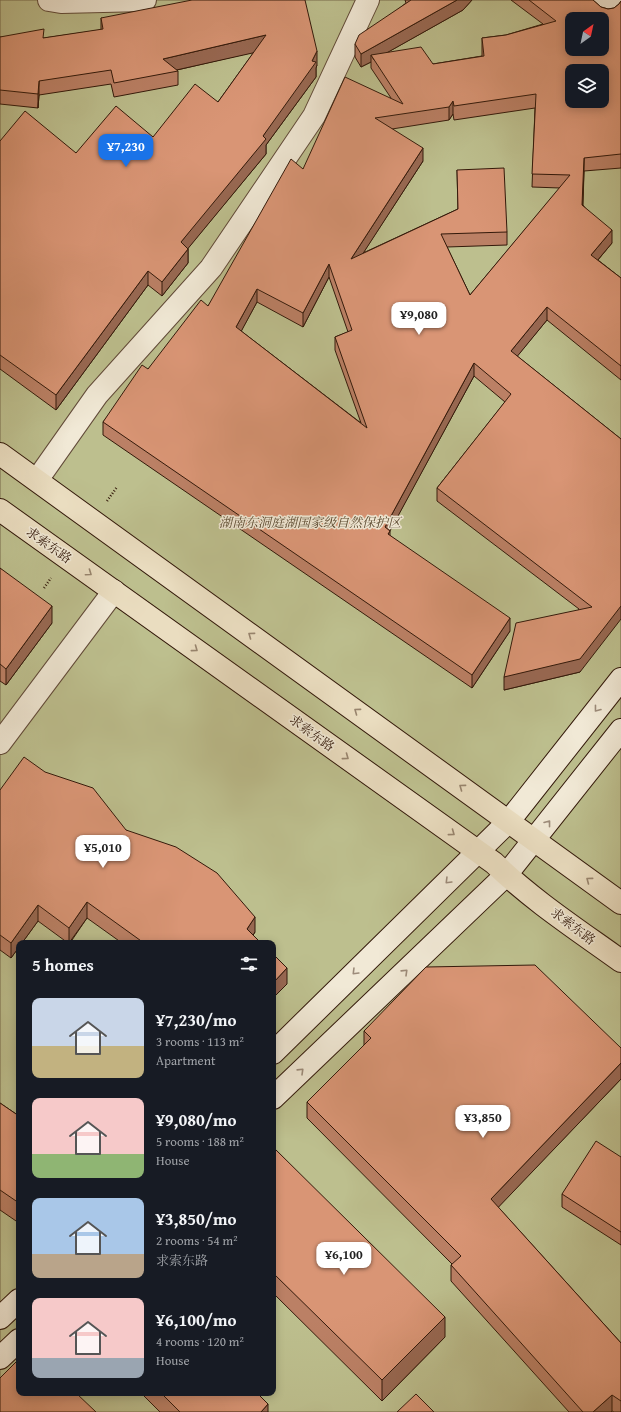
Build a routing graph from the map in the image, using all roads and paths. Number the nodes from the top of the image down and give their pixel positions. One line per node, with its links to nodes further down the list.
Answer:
1 (49, 0): 2 (main road)
2 (145, 0)
3 (368, 0): 7 (main road)
4 (596, 0): 5 (main road)
5 (616, 0)
6 (0, 454): 7 (main road)
7 (36, 480): 13 (main road, one-way to 7)
8 (0, 510): 9 (main road, 求索东路, one-way to 9)
9 (114, 591): 12 (main road); 15 (main road, 求索东路, one-way to 15)
10 (621, 679): 13 (main road, one-way to 13)
11 (621, 730): 14 (main road, one-way to 11)
12 (0, 743)
13 (509, 821): 14 (main road); 15 (main road)
14 (534, 840): 16 (main road); 17 (main road, one-way to 14)
15 (478, 852): 16 (main road, 求索东路); 19 (main road, one-way to 19)
16 (506, 875): 18 (main road, 求索东路); 20 (main road, one-way to 16)
17 (621, 903)
18 (621, 961)
19 (276, 1050)
20 (276, 1095)
21 (16, 1303): 22 (main road)
22 (0, 1318)
23 (16, 1343): 24 (main road)
24 (0, 1358)

